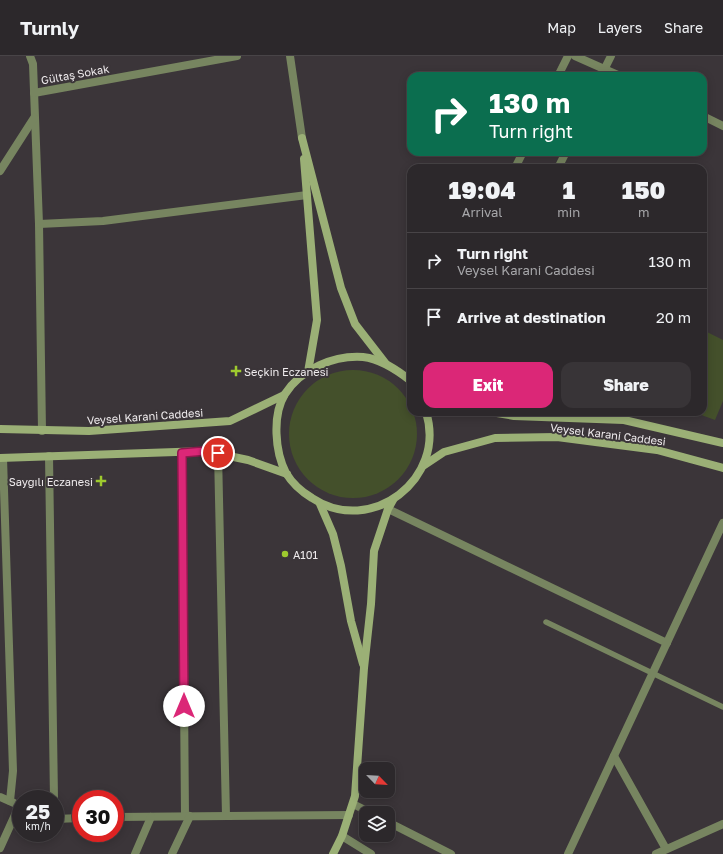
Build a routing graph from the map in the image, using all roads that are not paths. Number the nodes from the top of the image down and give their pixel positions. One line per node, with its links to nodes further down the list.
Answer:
1 (30, 56): 9 (street)
2 (237, 56): 9 (street, Gültaş Sokak)
3 (290, 56): 13 (street)
4 (568, 56): 7 (street)
5 (575, 56): 8 (street)
6 (611, 56): 8 (street)
7 (560, 72)
8 (603, 72)
9 (34, 92): 10 (street)
10 (35, 118): 14 (street); 16 (street)
11 (707, 118): 12 (street)
12 (723, 126)
13 (302, 138): 15 (main road); 17 (main road)
14 (0, 171)
15 (307, 194): 16 (street); 18 (main road)
16 (39, 224): 24 (street)
17 (386, 364): 18 (main road); 19 (main road)
18 (308, 372): 20 (main road)
19 (407, 378)
20 (284, 395): 24 (main road, Veysel Karani Caddesi); 32 (main road)
21 (427, 416): 30 (main road)
22 (514, 416): 25 (main road, Veysel Karani Caddesi)
23 (0, 429): 24 (main road, Veysel Karani Caddesi)
24 (42, 431)
25 (723, 443)
26 (182, 453): 27 (main road); 28 (main road); 49 (street)
27 (218, 453): 32 (main road); 50 (street)
28 (49, 456): 29 (main road); 43 (street)
29 (1, 458): 45 (street)
30 (423, 466): 31 (main road, Veysel Karani Caddesi); 33 (main road)
31 (723, 468)
32 (287, 474): 34 (main road)
33 (393, 500): 34 (main road); 35 (main road)
34 (320, 504): 39 (main road)
35 (388, 509): 38 (street); 39 (main road)
36 (723, 523): 38 (street)
37 (546, 622): 40 (lane)
38 (666, 643): 40 (street)
39 (364, 668): 46 (main road)
40 (653, 672): 41 (lane); 42 (street)
41 (723, 707)
42 (614, 756): 58 (street); 64 (street)
43 (54, 790)
44 (0, 797): 45 (street)
45 (10, 801)
46 (353, 804): 47 (street); 48 (main road)
47 (359, 807)
48 (349, 815): 50 (street); 56 (main road)
49 (187, 816): 50 (street); 52 (street); 60 (street)
50 (226, 816)
51 (124, 817): 52 (street)
52 (151, 817): 59 (street)
53 (12, 823): 57 (street)
54 (723, 824): 58 (street)
55 (395, 826): 63 (street)
56 (342, 836): 61 (main road); 62 (street)
57 (0, 848)
58 (666, 849): 65 (street)
59 (135, 854)
60 (172, 854)
61 (333, 854)
62 (371, 854)
63 (451, 854)
64 (568, 854)
65 (656, 854)

